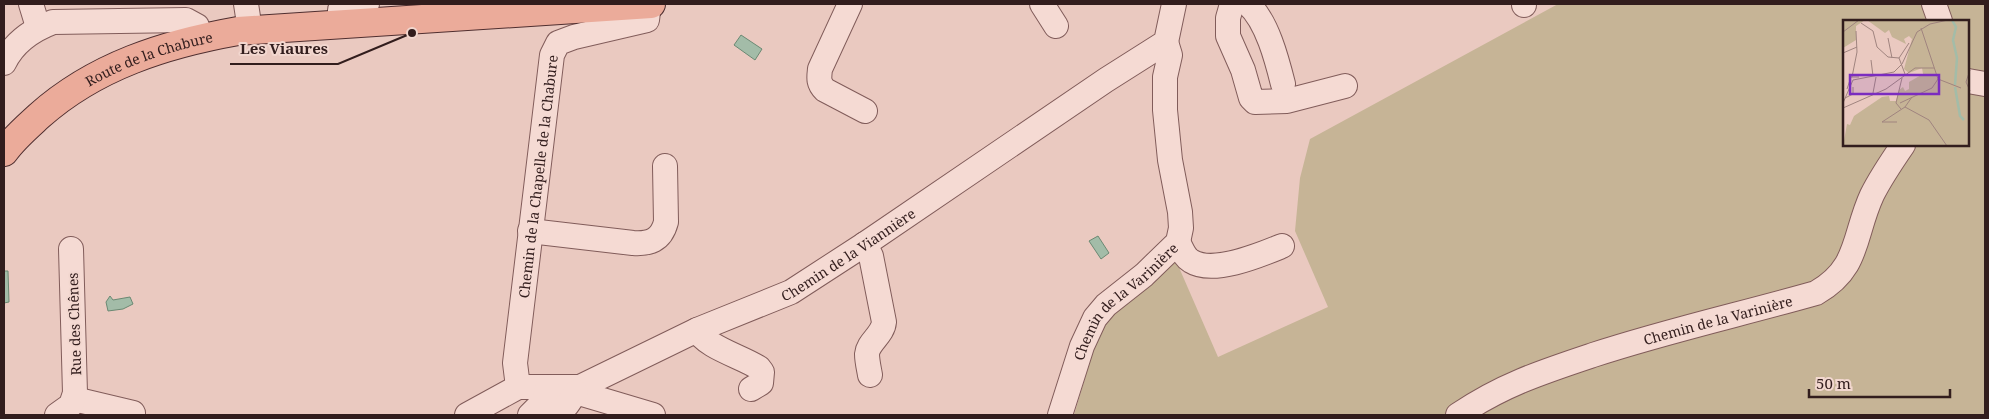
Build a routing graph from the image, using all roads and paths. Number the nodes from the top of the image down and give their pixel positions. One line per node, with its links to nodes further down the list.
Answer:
1 (31, 4): 15 (street)
2 (367, 4): 13 (street)
3 (650, 4): 10 (main road, Route de la Chabure); 27 (street, Chemin de la Chapelle de la Chabure)
4 (850, 4): 23 (street)
5 (1042, 4): 14 (street)
6 (1174, 4): 17 (street)
7 (1232, 4): 22 (street)
8 (1248, 4): 22 (street)
9 (1934, 4): 12 (street)
10 (514, 8): 13 (main road, Route de la Chabure)
11 (248, 17): 13 (main road, Route de la Chabure); 16 (main road, Route de la Chabure)
12 (1940, 20)
13 (340, 24)
14 (1056, 26)
15 (38, 27): 16 (street); 18 (street)
16 (201, 38): 25 (main road, Route de la Chabure)
17 (1166, 42): 28 (street, Chemin de la Varinière); 29 (street, Chemin de la Viannière)
18 (4, 63)
19 (1969, 81): 20 (street)
20 (1985, 84)
21 (1345, 86): 22 (street)
22 (1290, 91)
23 (865, 111)
24 (1902, 146): 46 (street, Chemin de la Varinière)
25 (4, 152)
26 (665, 166): 27 (street)
27 (530, 231): 34 (street, Chemin de la Chapelle de la Chabure)
28 (1178, 242): 30 (street); 45 (street, Chemin de la Varinière)
29 (865, 244): 32 (street, Chemin de la Viannière); 33 (street)
30 (1282, 246)
31 (71, 249): 38 (street, Rue des Chênes)
32 (697, 330): 36 (street); 37 (street, Chemin de la Viannière)
33 (870, 375)
34 (518, 387): 35 (street, Chemin de la Viannière); 41 (street, Chemin de la Viannière)
35 (547, 387): 37 (street, Chemin de la Viannière); 42 (street)
36 (751, 389)
37 (576, 390): 43 (street); 44 (street)
38 (74, 399): 39 (street); 40 (street)
39 (133, 414)
40 (57, 415)
41 (467, 415)
42 (530, 415)
43 (554, 415)
44 (653, 415)
45 (1060, 415)
46 (1458, 415)

